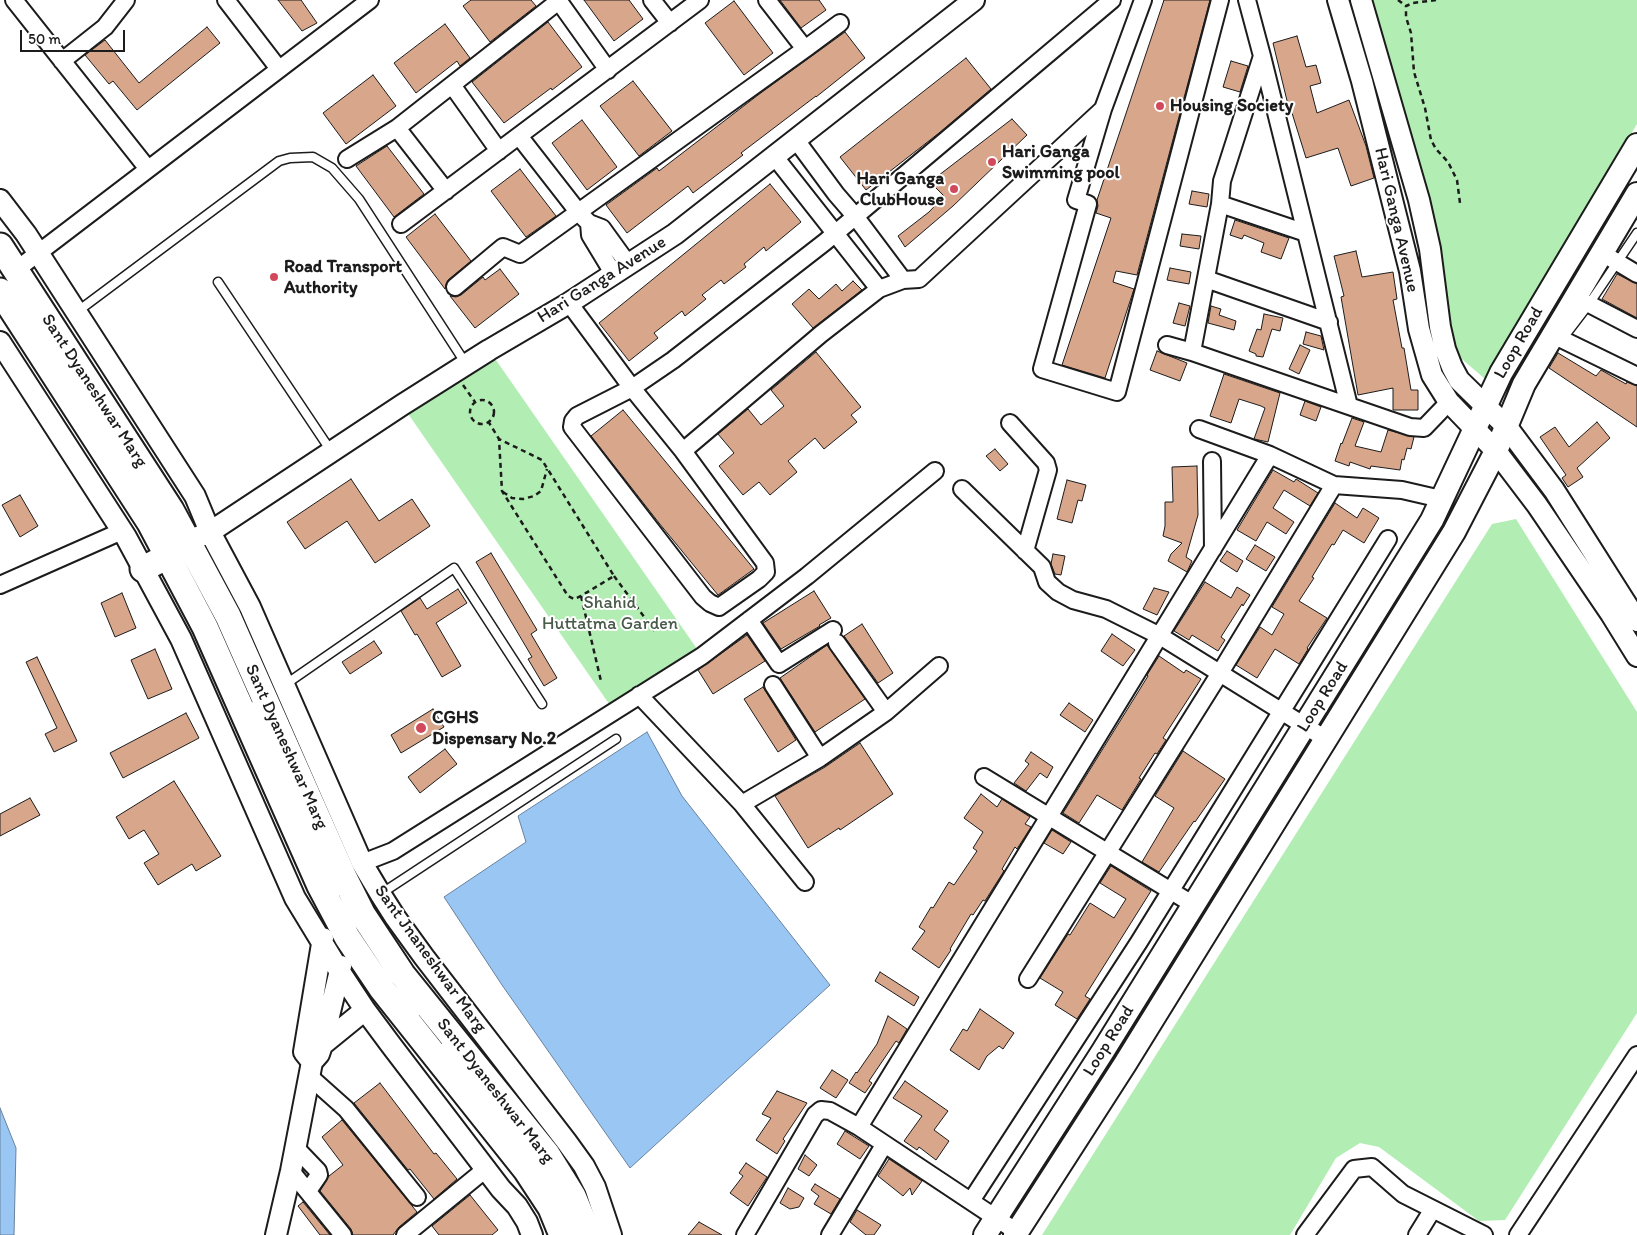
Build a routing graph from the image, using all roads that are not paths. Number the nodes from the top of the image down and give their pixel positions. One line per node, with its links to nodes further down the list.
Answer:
1 (14, 0): 20 (street)
2 (126, 0): 20 (street)
3 (226, 0): 21 (street)
4 (370, 0): 21 (street)
5 (559, 0): 22 (street); 23 (street)
6 (652, 0): 16 (street)
7 (700, 0): 16 (street)
8 (767, 0): 18 (street)
9 (974, 0): 27 (street, Hari Ganga Avenue)
10 (1112, 0): 37 (street)
11 (1143, 0): 24 (street)
12 (1220, 0): 24 (street)
13 (1247, 0): 19 (street)
14 (1338, 0): 67 (street, Hari Ganga Avenue)
15 (1360, 0): 68 (street, Hari Ganga Avenue)
16 (670, 23): 22 (street)
17 (840, 23): 18 (street)
18 (805, 49): 38 (street)
19 (1262, 56): 36 (street); 42 (street)
20 (62, 61): 32 (street)
21 (279, 69): 32 (street)
22 (608, 70): 26 (street)
23 (452, 85): 25 (street); 29 (street)
24 (1103, 110): 50 (street)
25 (397, 128): 31 (street); 33 (street)
26 (519, 136): 29 (street); 38 (street)
27 (796, 140): 30 (street, Hari Ganga Avenue); 37 (street)
28 (1637, 145): 68 (main road, Loop Road)
29 (499, 151): 33 (street)
30 (775, 157): 41 (street); 46 (street, Hari Ganga Avenue)
31 (347, 159)
32 (148, 169): 44 (street)
33 (446, 191): 39 (street)
34 (1637, 194): 45 (main road, Loop Road)
35 (0, 200): 44 (street, Sant Jnaneshwar Marg)
36 (1220, 204): 42 (street); 49 (street)
37 (855, 216): 41 (street); 50 (street)
38 (584, 218): 46 (street); 52 (street)
39 (401, 224)
40 (1637, 232): 45 (lane)
41 (836, 233): 53 (street); 66 (street)
42 (1306, 233): 58 (street)
43 (0, 246): 47 (main road, Sant Dyaneshwar Marg)
44 (38, 253): 47 (street); 57 (street, Sant Jnaneshwar Marg)
45 (1609, 257): 48 (street); 56 (lane); 60 (main road, Loop Road)
46 (620, 268): 55 (street, Hari Ganga Avenue)
47 (16, 270): 84 (main road, Sant Dyaneshwar Marg)
48 (1637, 274)
49 (1206, 279): 58 (street); 63 (street)
50 (903, 280): 53 (street)
51 (218, 282): 74 (lane)
52 (455, 287)
53 (879, 289): 76 (street)
54 (0, 291): 88 (main road, Sant Dyaneshwar Marg)
55 (569, 303): 64 (street, Hari Ganga Avenue); 66 (street)
56 (1589, 304): 59 (street); 60 (lane)
57 (76, 312): 64 (lane); 84 (street, Sant Jnaneshwar Marg)
58 (1328, 322): 69 (street)
59 (1637, 329)
60 (1557, 338): 65 (street); 71 (main road, Loop Road)
61 (0, 342): 83 (street)
62 (1167, 345): 63 (street)
63 (1192, 352): 69 (street)
64 (466, 364): 74 (street, Hari Ganga Avenue)
65 (1637, 376)
66 (632, 388): 76 (street); 76 (street)
67 (1449, 402): 69 (street); 73 (street, Hari Ganga Avenue)
68 (1485, 405): 71 (street, Hari Ganga Avenue); 73 (main road, Loop Road)
69 (1349, 406)
70 (1010, 423): 87 (street)
71 (1507, 427): 75 (main road, Loop Road); 91 (street, Hari Ganga Avenue)
72 (1200, 429): 77 (street)
73 (1474, 429): 75 (street, Hari Ganga Avenue); 82 (main road, Loop Road)
74 (331, 451): 84 (street, Hari Ganga Avenue)
75 (1496, 451): 91 (street, Hari Ganga Avenue); 106 (main road, Loop Road)
76 (683, 452)
77 (1270, 455): 80 (street); 86 (street)
78 (1212, 461): 86 (street)
79 (935, 471): 92 (street)
80 (1334, 485): 82 (street); 96 (street)
81 (962, 489): 87 (street)
82 (1441, 499): 104 (main road, Loop Road)
83 (122, 531): 89 (street); 90 (street)
84 (199, 536): 97 (street, Sant Jnaneshwar Marg); 114 (main road, Sant Dyaneshwar Marg)
85 (1388, 539): 102 (street)
86 (1213, 549): 93 (street)
87 (1025, 551): 93 (street)
88 (168, 556): 89 (main road); 114 (main road, Sant Dyaneshwar Marg)
89 (143, 569): 117 (street)
90 (0, 585)
91 (1628, 609): 94 (street)
92 (749, 620): 99 (street); 103 (street)
93 (1160, 636): 96 (street); 110 (street)
94 (1637, 656)
95 (939, 666): 103 (street)
96 (1220, 673): 102 (street); 111 (street)
97 (284, 685): 101 (lane); 114 (street, Sant Jnaneshwar Marg)
98 (773, 685): 107 (street)
99 (638, 695): 109 (street); 114 (street)
100 (252, 702): 114 (lane)
101 (542, 704)
102 (1281, 711): 104 (street); 113 (street)
103 (886, 712): 107 (street)
104 (1305, 725): 106 (street); 115 (main road, Loop Road)
105 (616, 738): 114 (lane)
106 (1326, 739): 137 (main road, Loop Road)
107 (820, 758): 109 (street)
108 (984, 778): 110 (street)
109 (742, 804): 112 (street)
110 (1050, 817): 111 (street); 127 (street)
111 (1107, 853): 113 (street); 119 (street)
112 (805, 882)
113 (1170, 890): 115 (street); 134 (street)
114 (357, 892): 116 (main road, Sant Dyaneshwar Marg); 117 (street); 144 (main road, Sant Dyaneshwar Marg); 145 (street, Sant Jnaneshwar Marg)
115 (1194, 905): 136 (main road, Loop Road)
116 (347, 937): 118 (street); 142 (main road, Sant Dyaneshwar Marg)
117 (322, 942): 118 (street); 126 (street)
118 (340, 972): 121 (street); 124 (street)
119 (1028, 979)
120 (392, 981): 122 (lane)
121 (365, 1010): 124 (street); 130 (street)
122 (423, 1020)
123 (441, 1043): 143 (lane)
124 (322, 1045): 126 (street)
125 (1637, 1055): 151 (street)
126 (311, 1069): 129 (street); 133 (street)
127 (859, 1127): 128 (street); 146 (street)
128 (884, 1145): 134 (street); 147 (street)
129 (295, 1147): 131 (street); 132 (street)
130 (487, 1168): 140 (street); 141 (street)
131 (291, 1171): 132 (street); 138 (street)
132 (308, 1191): 139 (street)
133 (417, 1197)
134 (971, 1201): 136 (street)
135 (1433, 1209): 148 (street); 149 (street); 150 (street)
136 (991, 1226): 137 (street)
137 (1016, 1233)
138 (276, 1235)
139 (343, 1235)
140 (406, 1235)
141 (532, 1235)
142 (562, 1235)
143 (575, 1235)
144 (589, 1235)
145 (611, 1235)
146 (746, 1235)
147 (830, 1235)
148 (1305, 1235)
149 (1418, 1235)
150 (1484, 1235)
151 (1518, 1235)

